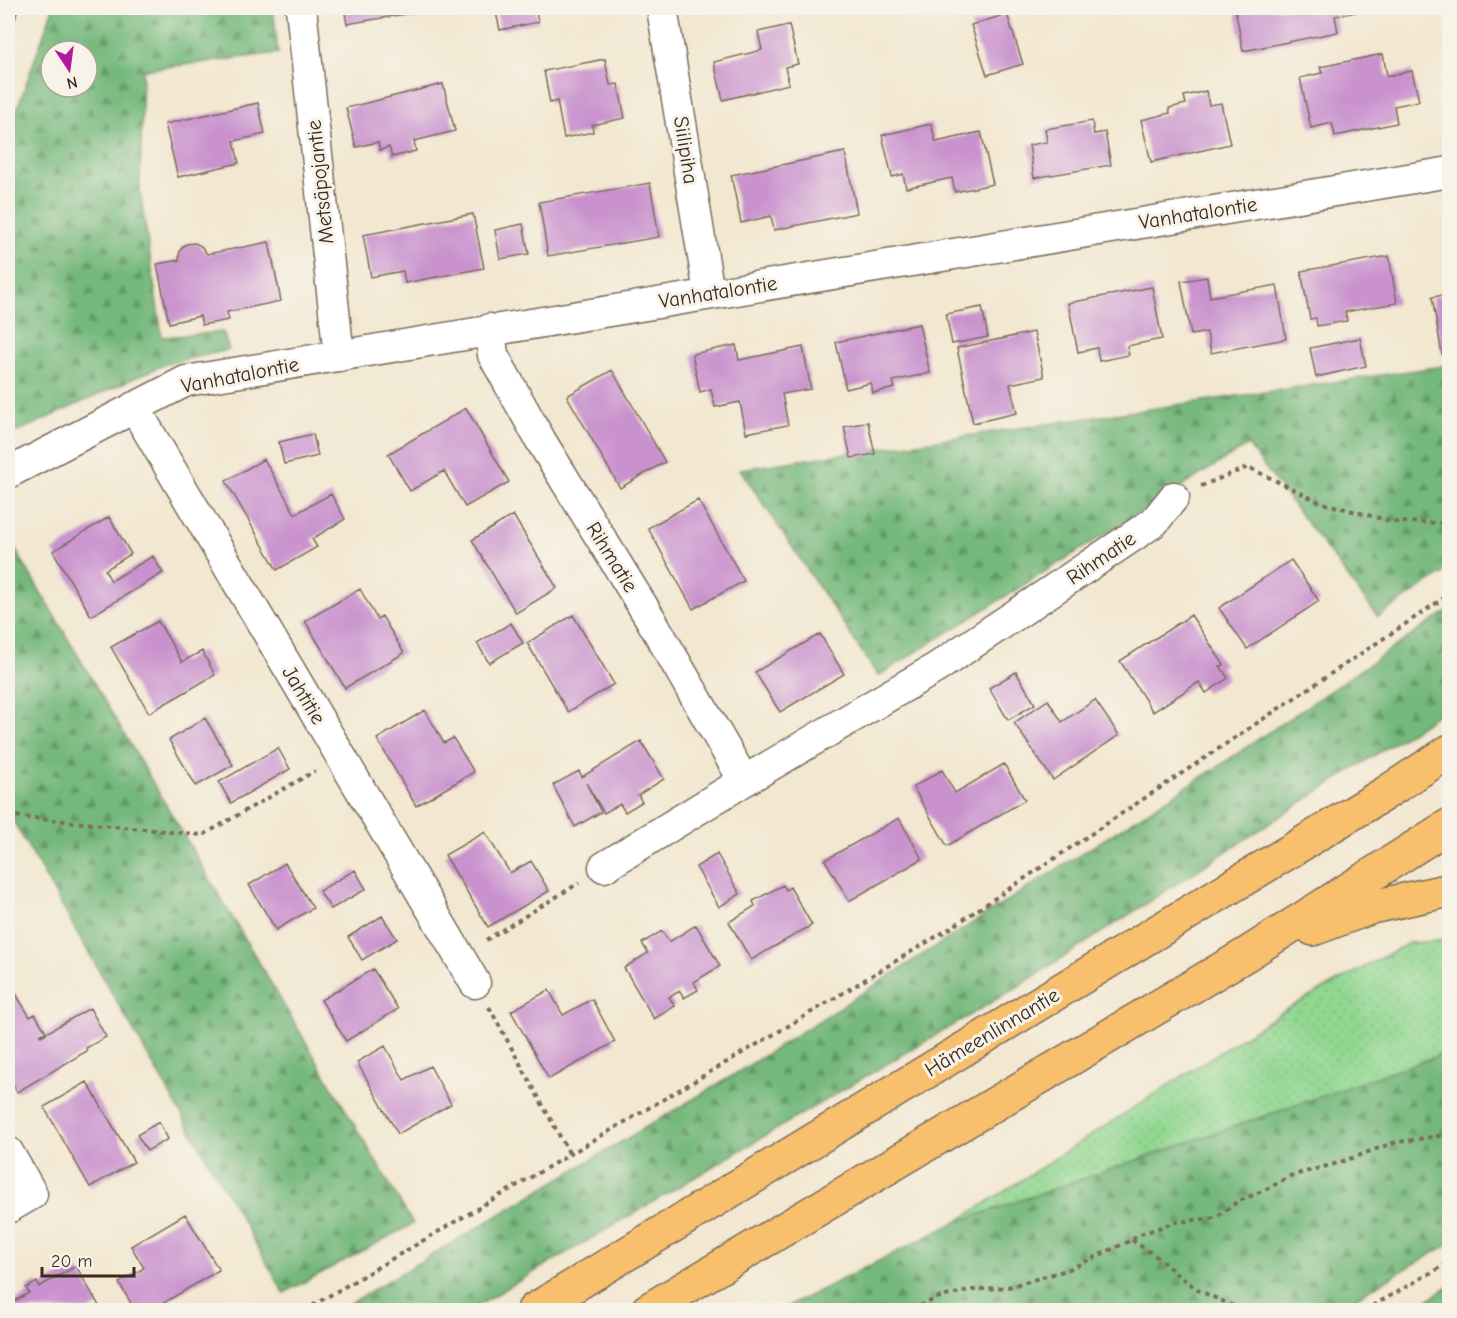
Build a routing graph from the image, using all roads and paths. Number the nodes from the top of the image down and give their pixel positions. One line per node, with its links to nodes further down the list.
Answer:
1 (301, 8): 6 (street, Metsäpojantie)
2 (662, 8): 4 (street, Siilipiha)
3 (1449, 172): 4 (street, Vanhatalontie)
4 (709, 293): 5 (street, Vanhatalontie)
5 (490, 329): 6 (street, Vanhatalontie); 14 (street, Rihmatie)
6 (339, 356): 7 (street, Vanhatalontie)
7 (134, 407): 8 (street, Vanhatalontie); 12 (street, Jahtitie)
8 (8, 473)
9 (1174, 497): 10 (path); 14 (street, Rihmatie)
10 (1449, 523)
11 (1449, 594): 24 (path)
12 (340, 756): 15 (path); 20 (street, Jahtitie)
13 (1447, 758): 29 (main road, Hämeenlinnantie)
14 (744, 781): 17 (street, Rihmatie)
15 (8, 819)
16 (1449, 825): 19 (main road)
17 (604, 867): 20 (path)
18 (1449, 890): 19 (main road)
19 (1247, 954): 30 (main road)
20 (459, 956): 21 (street, Jahtitie)
21 (475, 983): 24 (path)
22 (1449, 1135): 26 (path)
23 (8, 1152): 25 (street)
24 (570, 1153): 28 (path)
25 (8, 1208)
26 (1132, 1240): 31 (path); 32 (path)
27 (1449, 1262): 33 (path)
28 (305, 1311)
29 (534, 1311)
30 (648, 1311)
31 (912, 1311)
32 (1242, 1311)
33 (1365, 1311)

